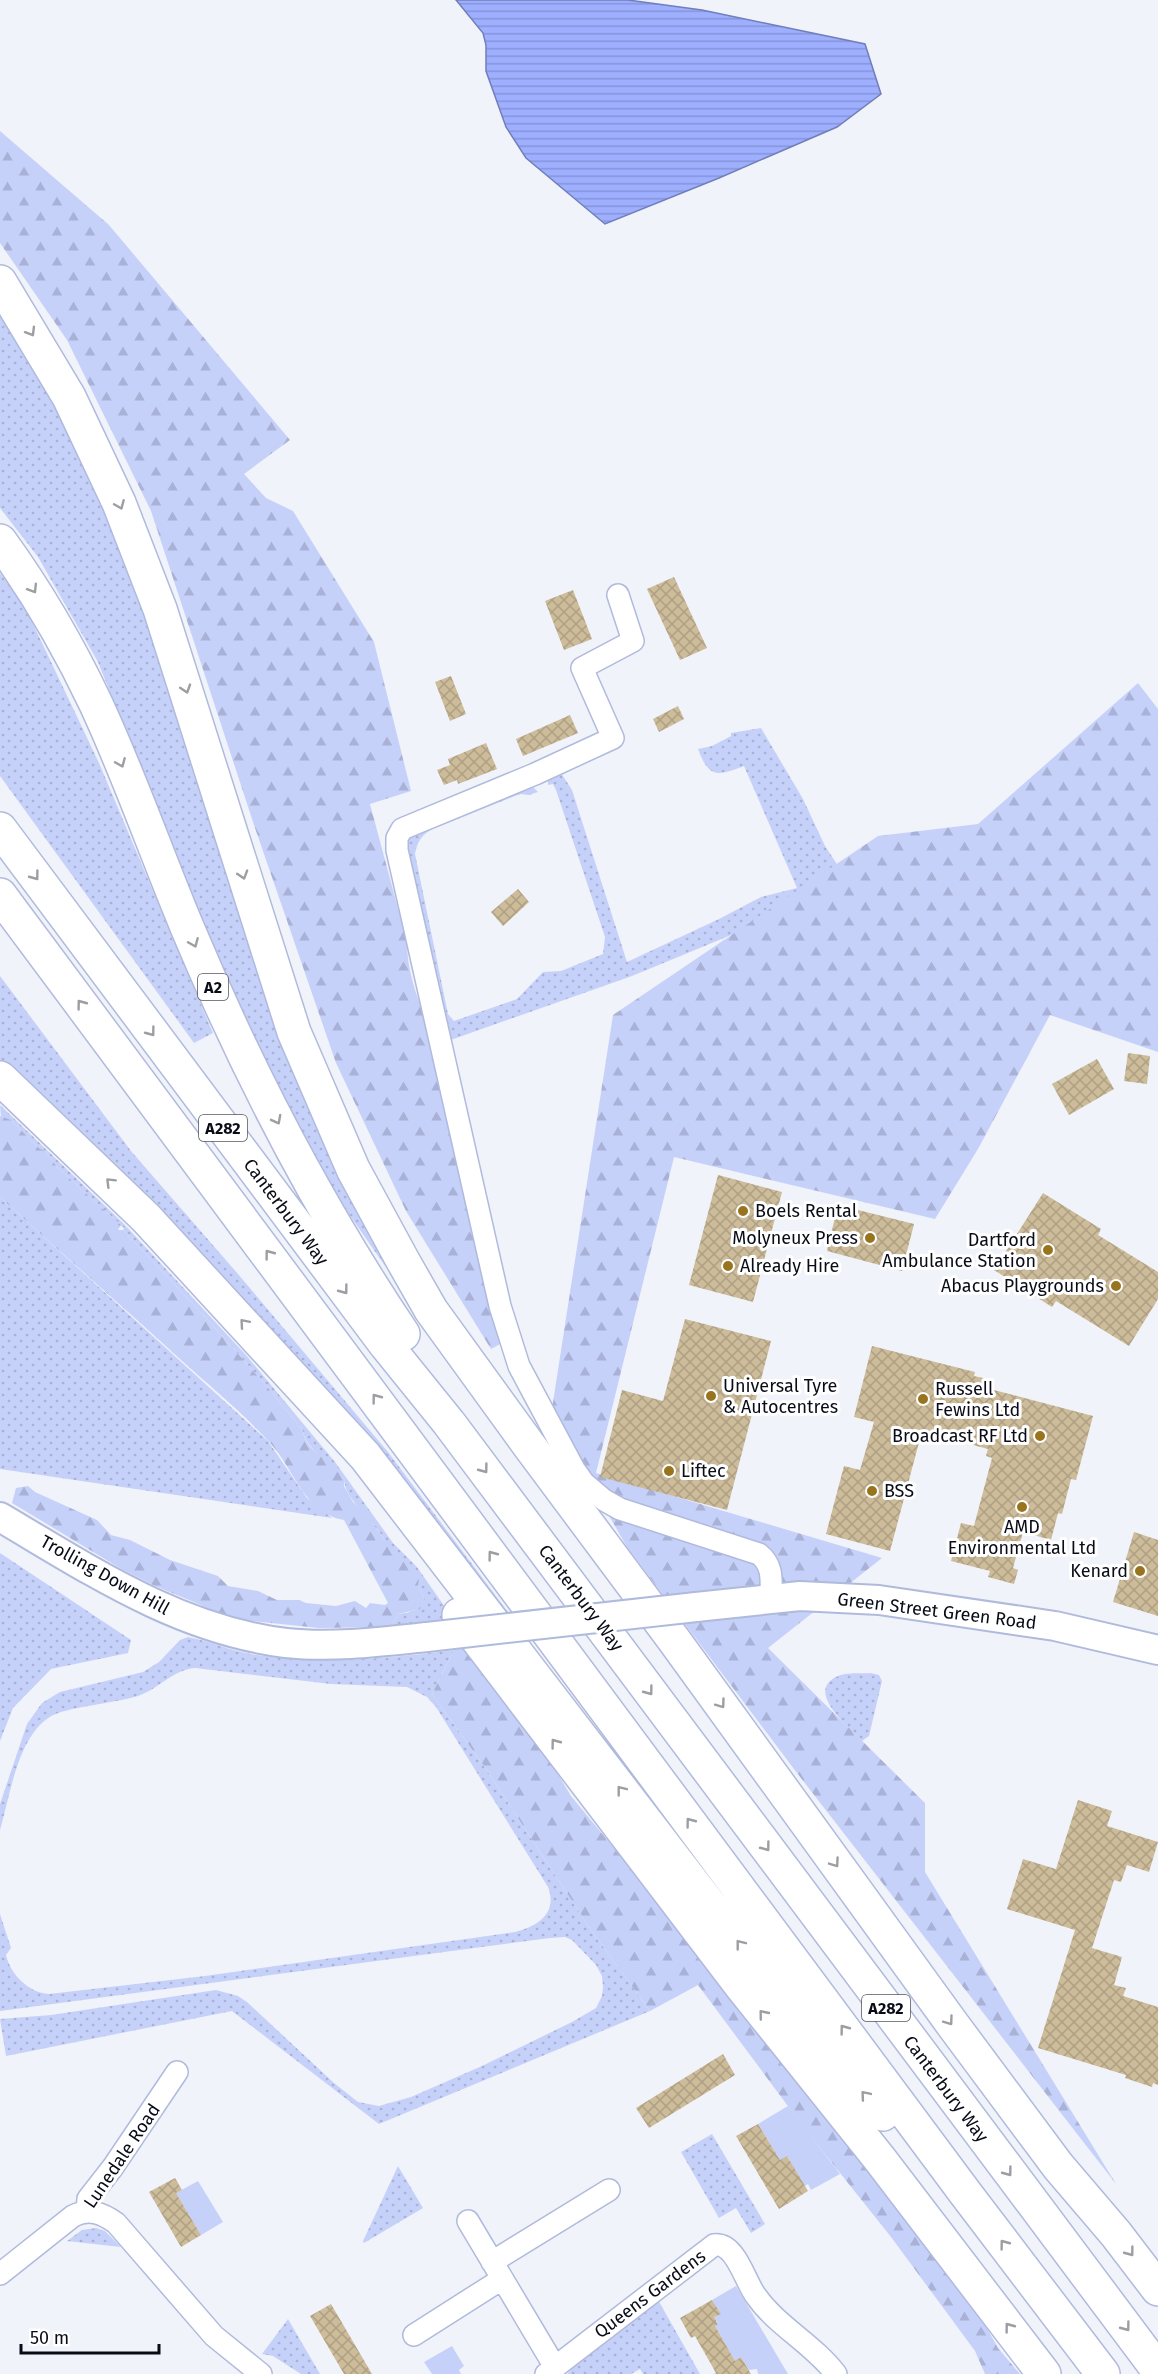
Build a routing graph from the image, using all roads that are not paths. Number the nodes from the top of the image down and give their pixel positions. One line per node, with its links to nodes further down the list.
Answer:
1 (0, 282): 20 (highway, one-way to 20)
2 (0, 541): 8 (highway, A2, one-way to 8)
3 (618, 595): 10 (street)
4 (0, 829): 8 (highway, Canterbury Way / A282, one-way to 8)
5 (5, 905): 15 (highway, A282, one-way to 5)
6 (0, 1078): 7 (highway, one-way to 6)
7 (282, 1367): 15 (highway, one-way to 7); 26 (highway, one-way to 7)
8 (449, 1423): 23 (highway, Canterbury Way / A282, one-way to 23)
9 (0, 1517): 11 (main road, Trolling Down Hill)
10 (771, 1599): 11 (main road, Green Street Green Road, bridge); 12 (main road, Green Street Green Road)
11 (426, 1637)
12 (1158, 1650)
13 (177, 2072): 16 (street, Lunedale Road)
14 (609, 2190): 18 (street)
15 (966, 2194): 27 (highway, A282, one-way to 15)
16 (87, 2211): 19 (street, Lunedale Road); 24 (street)
17 (468, 2221): 18 (street, Queens Gardens)
18 (497, 2270): 21 (street); 22 (street, Queens Gardens)
19 (0, 2274)
20 (1158, 2289)
21 (414, 2335)
22 (551, 2370): 25 (street, Queens Gardens)
23 (1158, 2370)
24 (261, 2374)
25 (836, 2374)
26 (1044, 2374)
27 (1103, 2374)

